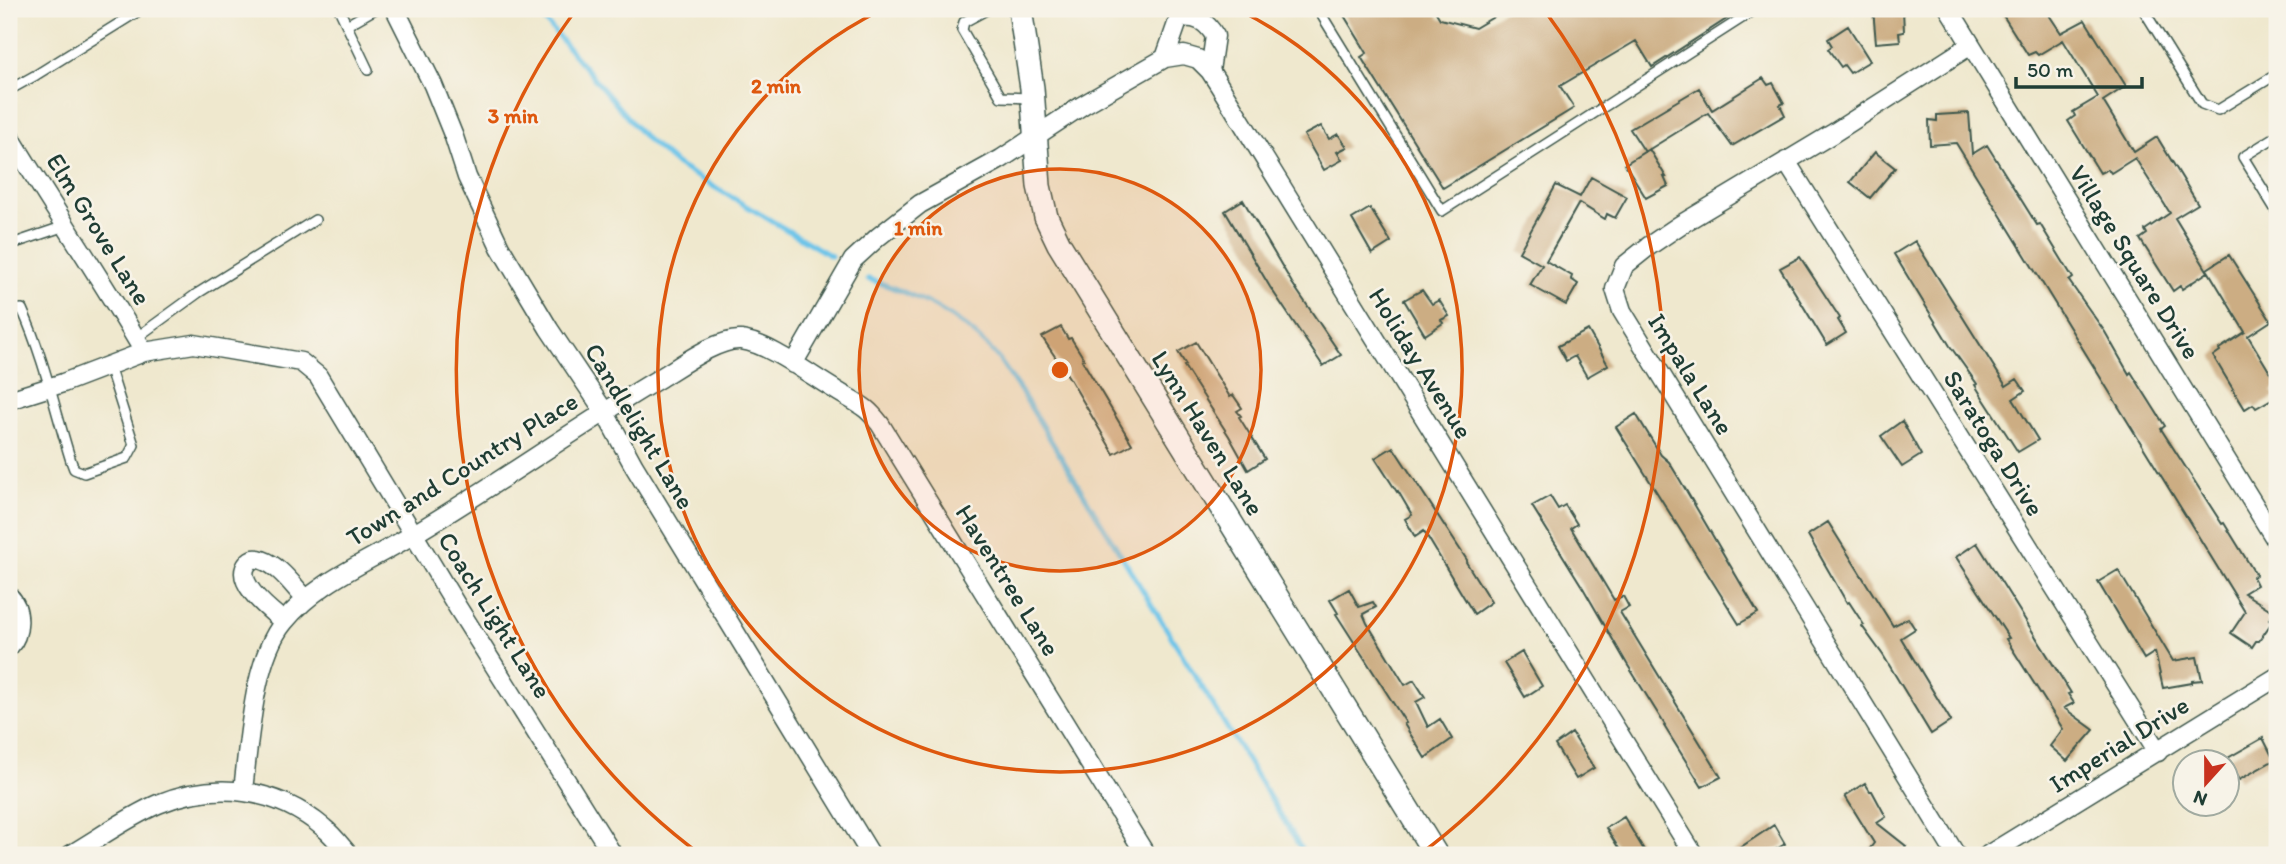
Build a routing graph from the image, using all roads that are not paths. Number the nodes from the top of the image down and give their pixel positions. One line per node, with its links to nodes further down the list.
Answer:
1 (142, 9): 17 (lane)
2 (339, 9): 11 (lane)
3 (375, 9): 11 (lane)
4 (396, 9): 33 (street, Candlelight Lane)
5 (988, 9): 18 (lane)
6 (1020, 9): 18 (street, Lynn Haven Lane)
7 (1318, 9): 8 (lane)
8 (1756, 9)
9 (1949, 9): 12 (street, Village Square Drive)
10 (2143, 9): 16 (lane)
11 (347, 25): 14 (lane)
12 (1972, 45): 22 (street, Impala Lane); 35 (street, Village Square Drive)
13 (1165, 58): 15 (street); 15 (street); 20 (street)
14 (368, 69)
15 (1210, 71): 49 (street, Holiday Avenue)
16 (2277, 75)
17 (9, 90)
18 (1032, 98): 20 (street, Lynn Haven Lane)
19 (2277, 136): 23 (lane)
20 (1035, 137): 29 (street); 48 (street, Lynn Haven Lane)
21 (10, 141): 25 (street, Elm Grove Lane)
22 (1786, 162): 41 (street, Saratoga Drive); 50 (street, Impala Lane)
23 (2277, 212)
24 (315, 220): 28 (lane)
25 (65, 226): 26 (lane); 28 (street, Elm Grove Lane)
26 (9, 245)
27 (9, 310): 31 (lane)
28 (140, 345): 30 (street, Coach Light Lane); 34 (street, Coach Light Lane)
29 (793, 363): 33 (street, Town and Country Place); 47 (street, Haventree Lane)
30 (109, 366): 31 (street, Coach Light Lane); 31 (lane)
31 (50, 387): 32 (street, Coach Light Lane)
32 (9, 400)
33 (604, 411): 34 (street, Town and Country Place); 46 (street, Candlelight Lane)
34 (414, 534): 37 (street, Town and Country Place); 45 (street, Coach Light Lane)
35 (2277, 542)
36 (9, 596): 39 (street)
37 (306, 599): 38 (street, Town and Country Place); 38 (street)
38 (284, 622): 42 (street, Town and Country Place)
39 (9, 647)
40 (2277, 677): 41 (street, Imperial Drive)
41 (2158, 752): 51 (street, Imperial Drive)
42 (243, 790): 43 (street); 44 (street)
43 (70, 855)
44 (349, 855)
45 (612, 855)
46 (872, 855)
47 (1146, 855)
48 (1436, 855)
49 (1694, 855)
50 (1956, 855)
51 (1988, 855)

